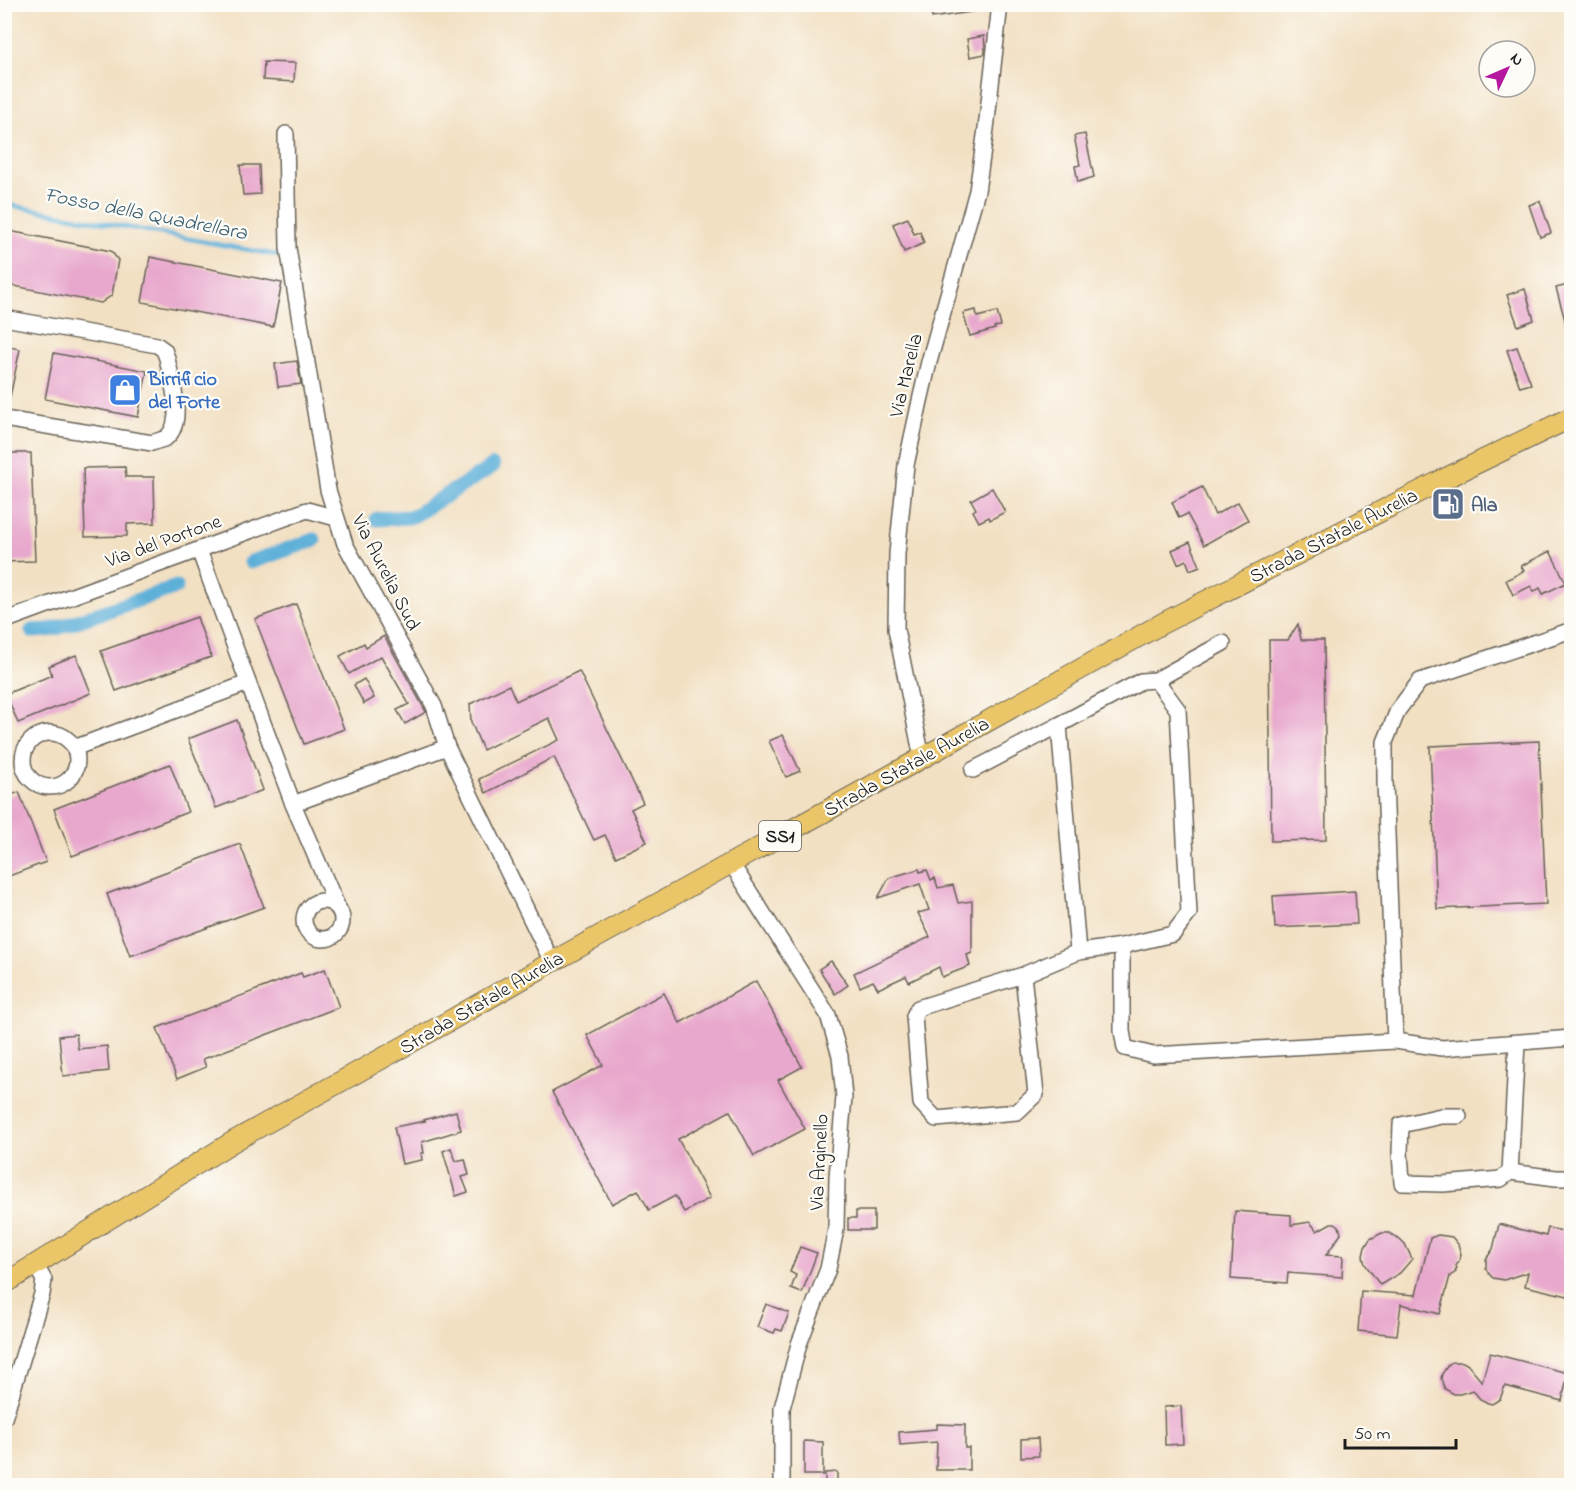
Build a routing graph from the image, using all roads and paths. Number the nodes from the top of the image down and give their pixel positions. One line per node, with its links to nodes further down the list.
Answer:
1 (1000, 4): 16 (street, Via Marella)
2 (286, 134): 6 (street, Via Aurelia Sud)
3 (4, 318): 5 (street)
4 (1572, 417): 16 (main road, Strada Statale Aurelia / SS1)
5 (4, 418)
6 (336, 518): 7 (street, Via del Portone); 14 (street, Via Aurelia Sud)
7 (199, 550): 8 (street, Via del Portone); 12 (street)
8 (4, 621)
9 (1572, 630): 26 (street)
10 (1223, 643): 11 (street)
11 (1156, 680): 13 (street); 21 (street)
12 (249, 683): 15 (street); 18 (street)
13 (1059, 725): 17 (street); 22 (street)
14 (447, 747): 18 (street); 23 (street, Via Aurelia Sud)
15 (74, 748)
16 (922, 758): 19 (main road, Strada Statale Aurelia / SS1)
17 (973, 770)
18 (293, 804): 20 (street)
19 (731, 863): 23 (main road, Strada Statale Aurelia / SS1); 34 (street, Via Arginello)
20 (338, 906)
21 (1122, 946): 22 (street); 26 (street)
22 (1078, 952): 24 (street)
23 (552, 962): 31 (main road, Strada Statale Aurelia / SS1)
24 (1023, 975): 24 (street)
25 (1572, 1038): 27 (street)
26 (1395, 1041): 27 (street)
27 (1517, 1043): 29 (street)
28 (1459, 1116): 29 (street)
29 (1510, 1172): 30 (street)
30 (1572, 1178)
31 (34, 1264): 32 (main road, Strada Statale Aurelia / SS1); 33 (street)
32 (4, 1284)
33 (4, 1418)
34 (782, 1485)

